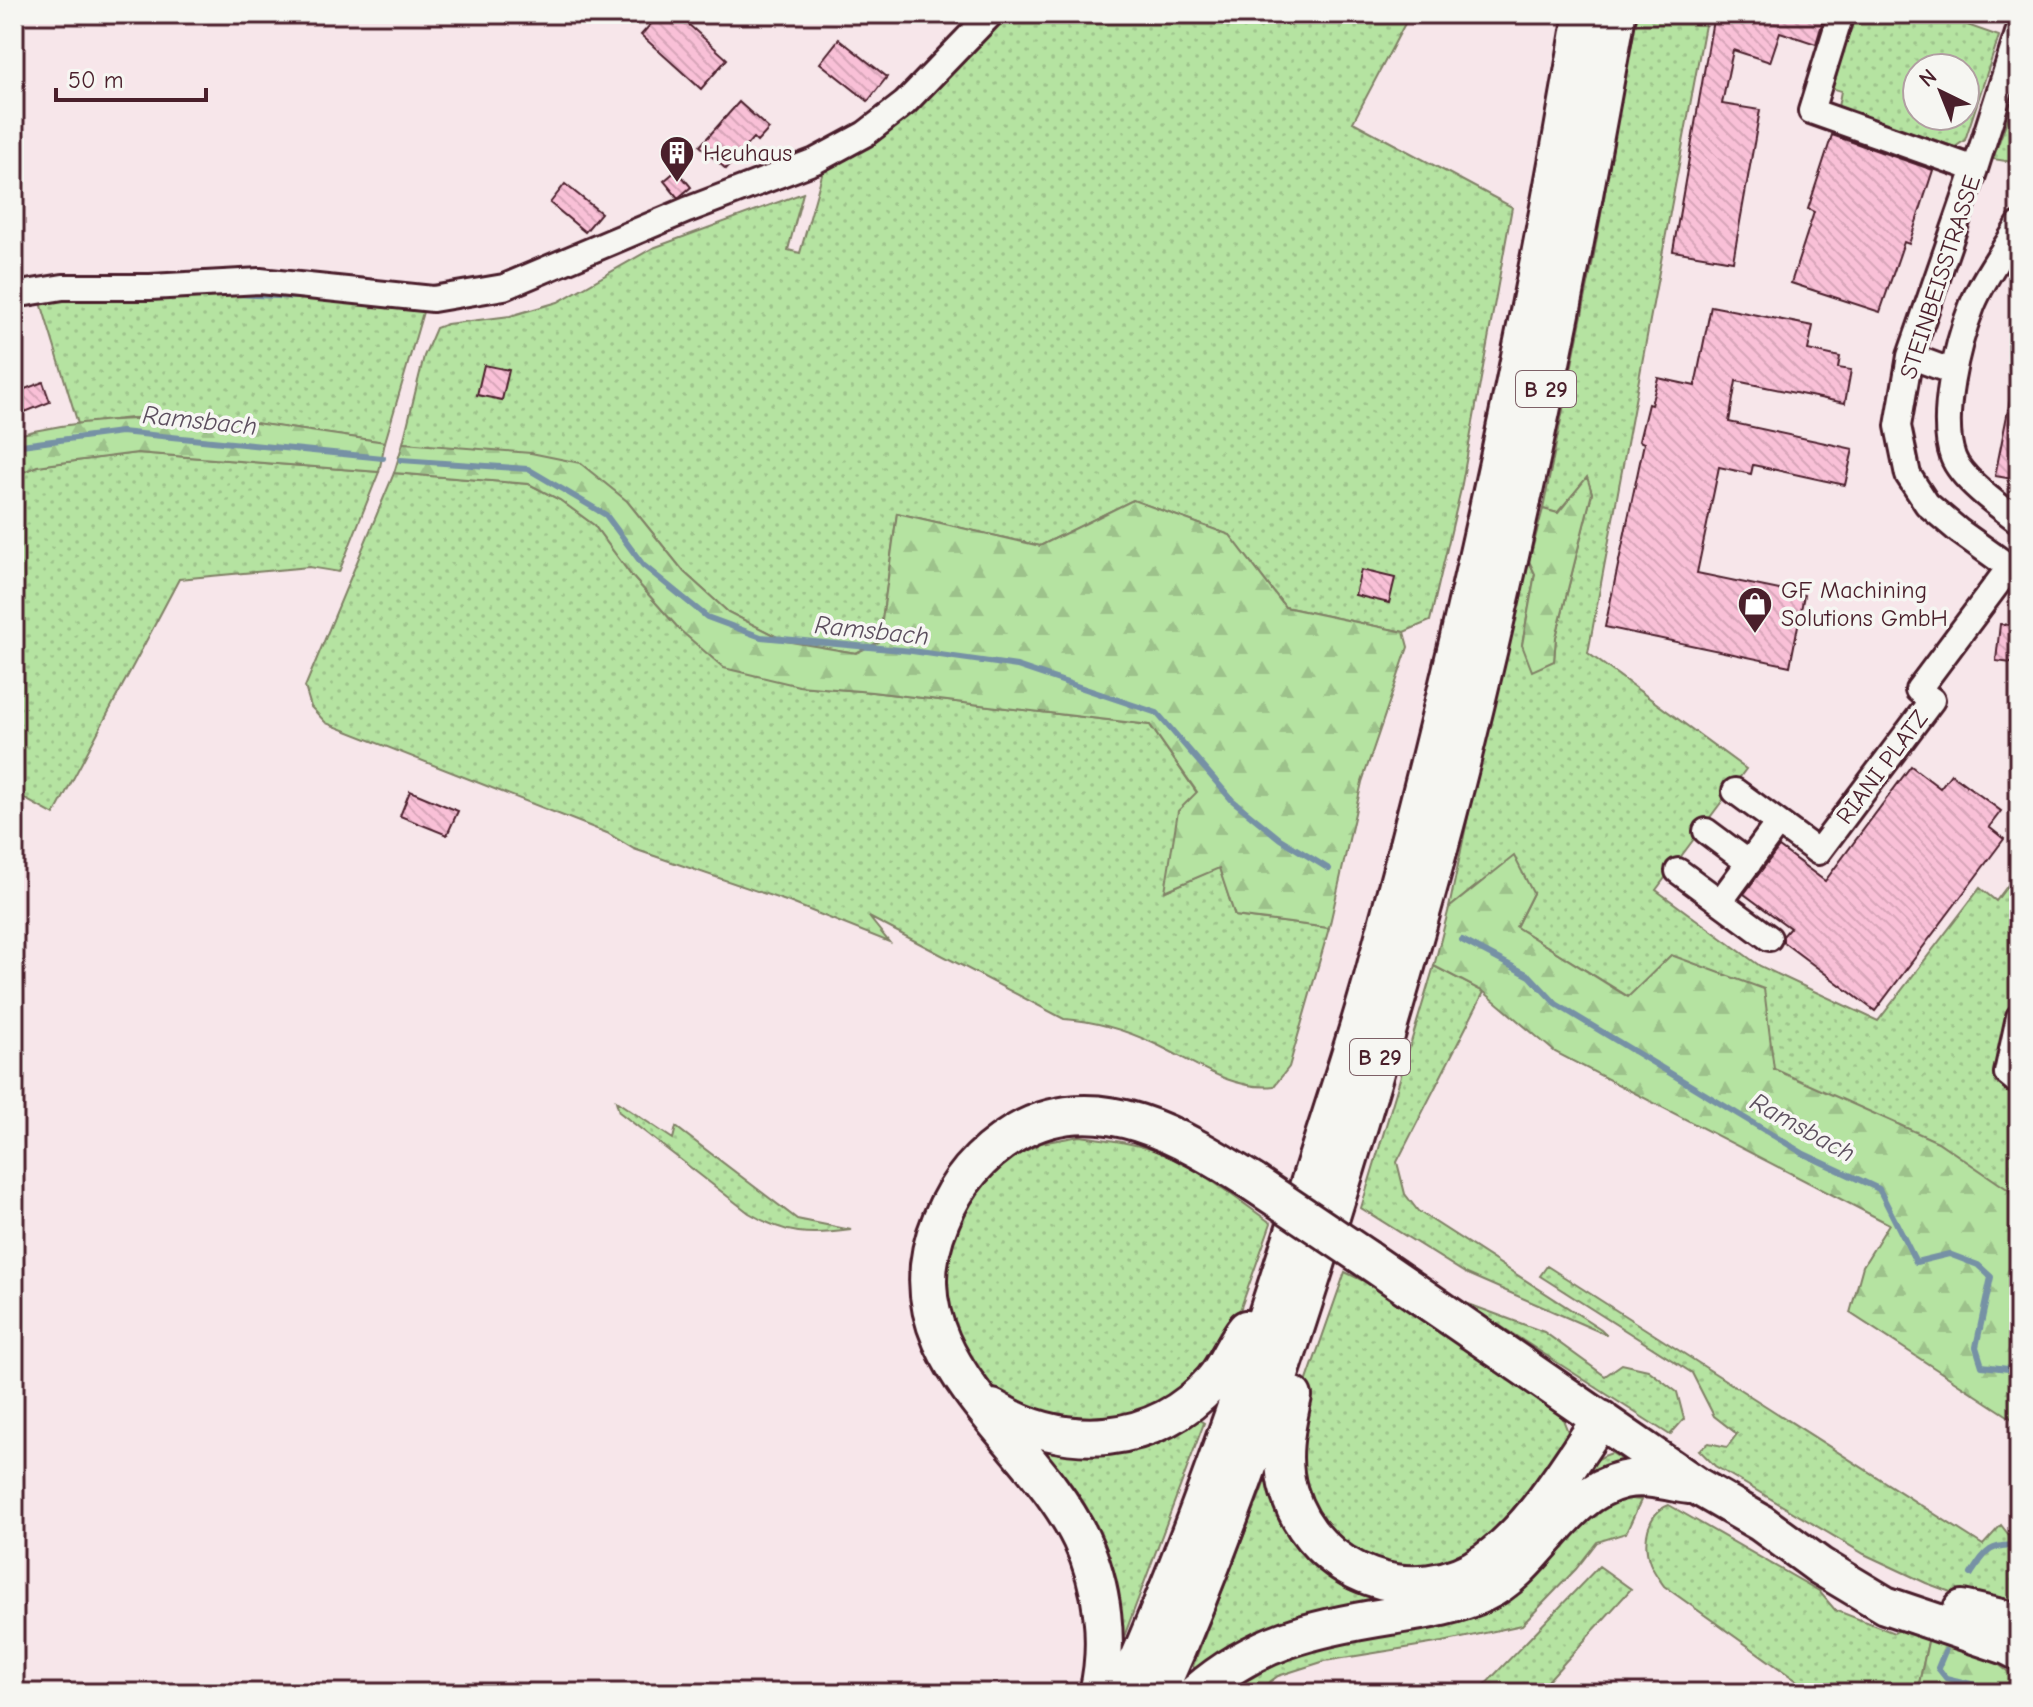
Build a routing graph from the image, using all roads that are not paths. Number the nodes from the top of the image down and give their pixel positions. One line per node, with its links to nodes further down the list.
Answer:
1 (991, 14): 9 (street)
2 (1583, 14): 24 (highway, B 29)
3 (1617, 14): 25 (highway, B 29)
4 (1841, 14): 6 (street)
5 (2019, 30): 6 (street, STEINBEISSTRASSE)
6 (1975, 169): 8 (street, STEINBEISSTRASSE)
7 (2019, 225): 10 (street)
8 (1931, 289): 10 (street); 11 (street, STEINBEISSTRASSE)
9 (14, 295)
10 (1973, 304): 12 (street)
11 (1910, 356): 12 (street); 14 (street, STEINBEISSTRASSE)
12 (1953, 372): 13 (street)
13 (2019, 521)
14 (2014, 571): 16 (street, RIANI PLATZ)
15 (1735, 791): 16 (street)
16 (1778, 823): 18 (street)
17 (1706, 831): 18 (street)
18 (1749, 863): 20 (street)
19 (1678, 871): 20 (street)
20 (1720, 902): 21 (street)
21 (1769, 938)
22 (2019, 1017): 23 (street)
23 (2019, 1083)
24 (1272, 1301): 26 (highway); 33 (highway, B 29)
25 (1290, 1349): 27 (highway); 34 (highway, B 29)
26 (975, 1395): 27 (highway, bridge); 32 (highway)
27 (1601, 1419): 28 (highway)
28 (1697, 1486): 29 (highway); 35 (highway)
29 (1761, 1523): 30 (highway); 31 (highway)
30 (2019, 1622)
31 (2019, 1652)
32 (1098, 1693)
33 (1124, 1693)
34 (1158, 1693)
35 (1196, 1693)

